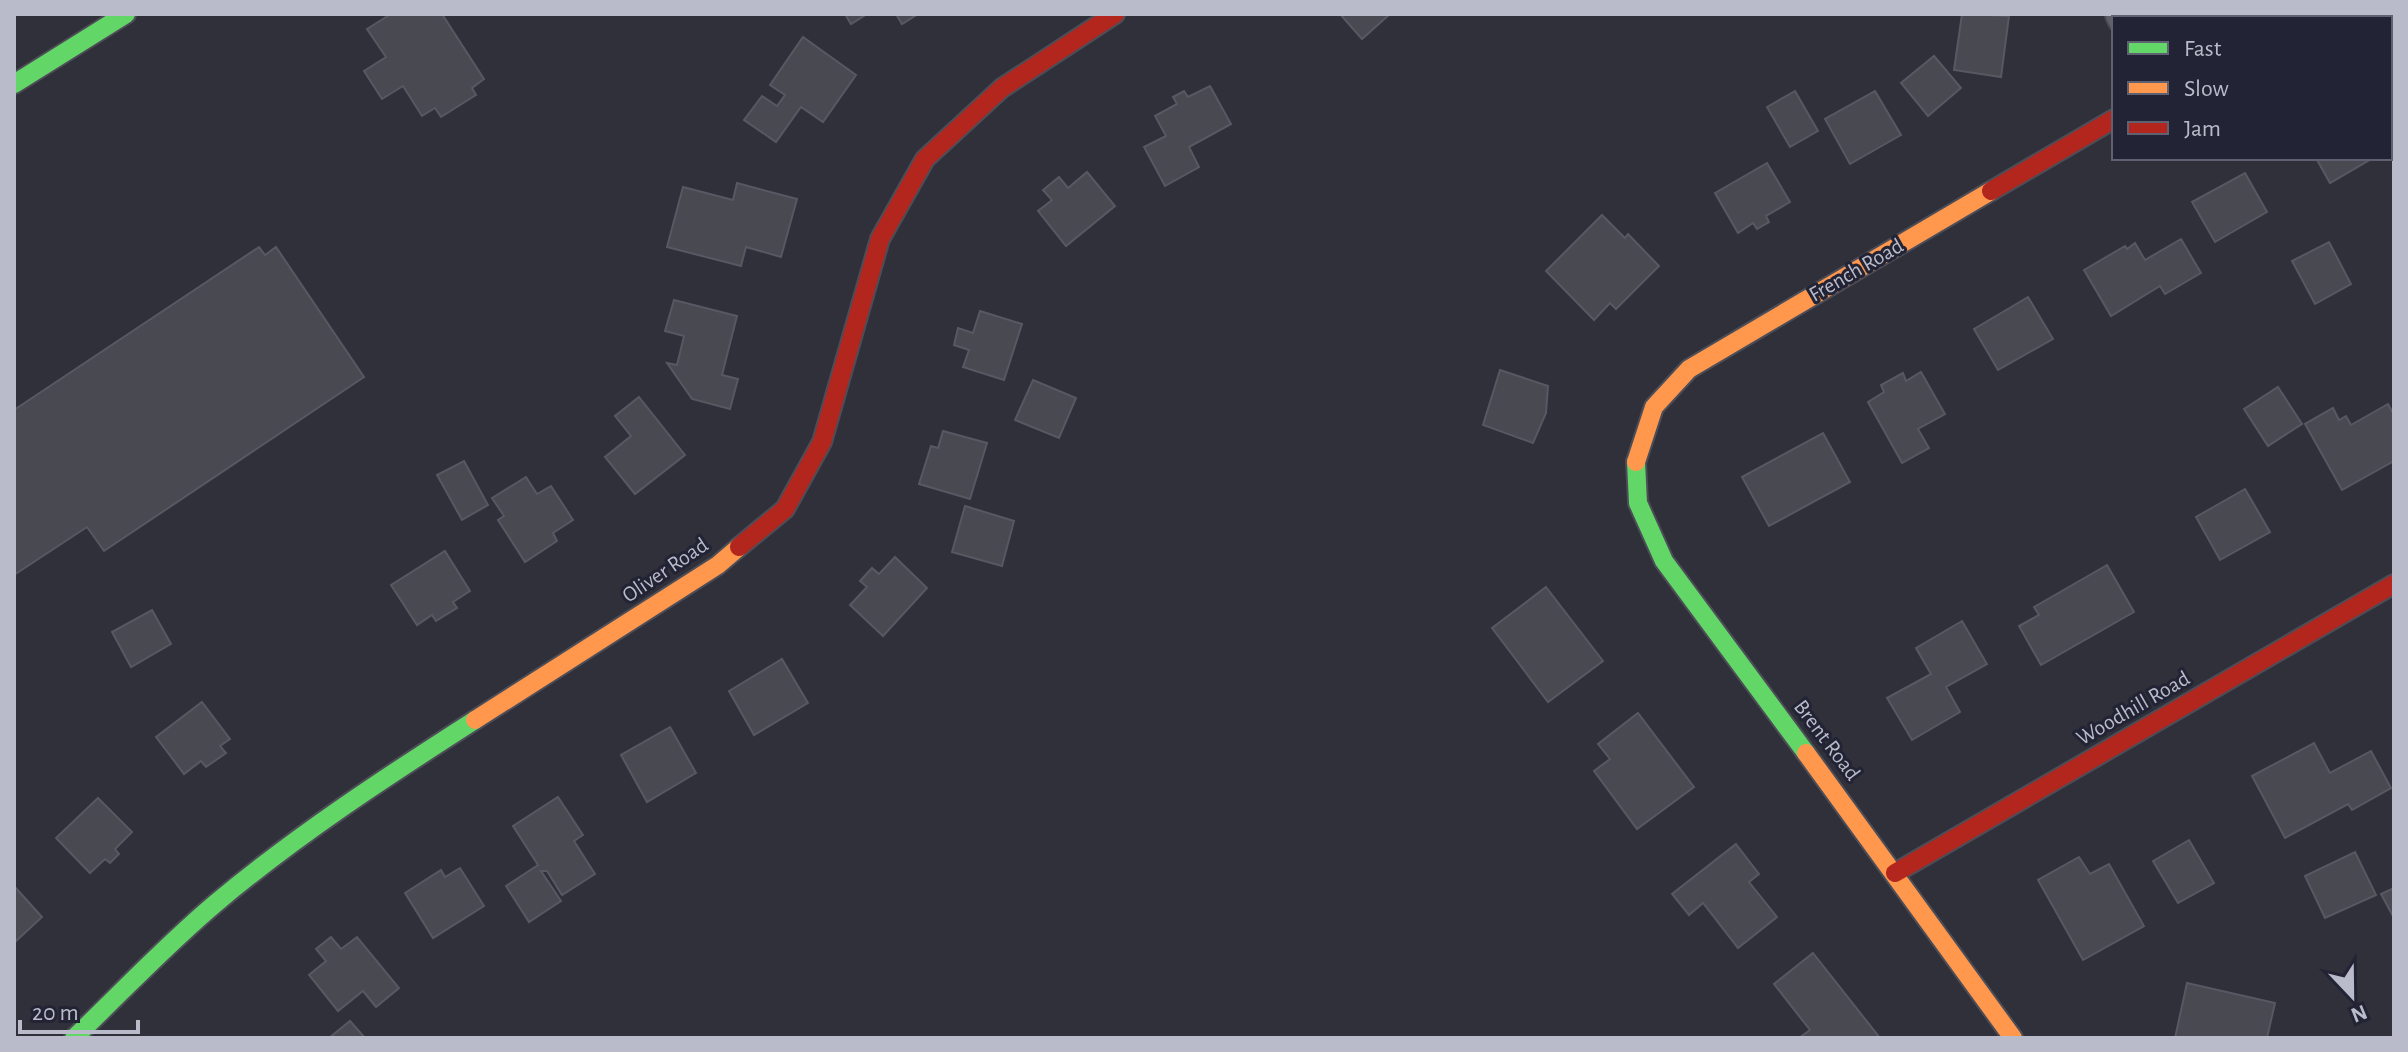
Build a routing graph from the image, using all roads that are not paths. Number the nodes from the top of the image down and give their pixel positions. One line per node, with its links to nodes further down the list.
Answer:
1 (126, 14): 3 (street)
2 (1115, 14): 8 (street, Oliver Road)
3 (14, 84)
4 (2112, 120): 5 (street, French Road)
5 (1636, 457): 7 (street, Brent Road)
6 (2392, 590): 7 (street, Woodhill Road)
7 (1895, 873): 9 (street, Brent Road)
8 (74, 1038)
9 (2013, 1038)

